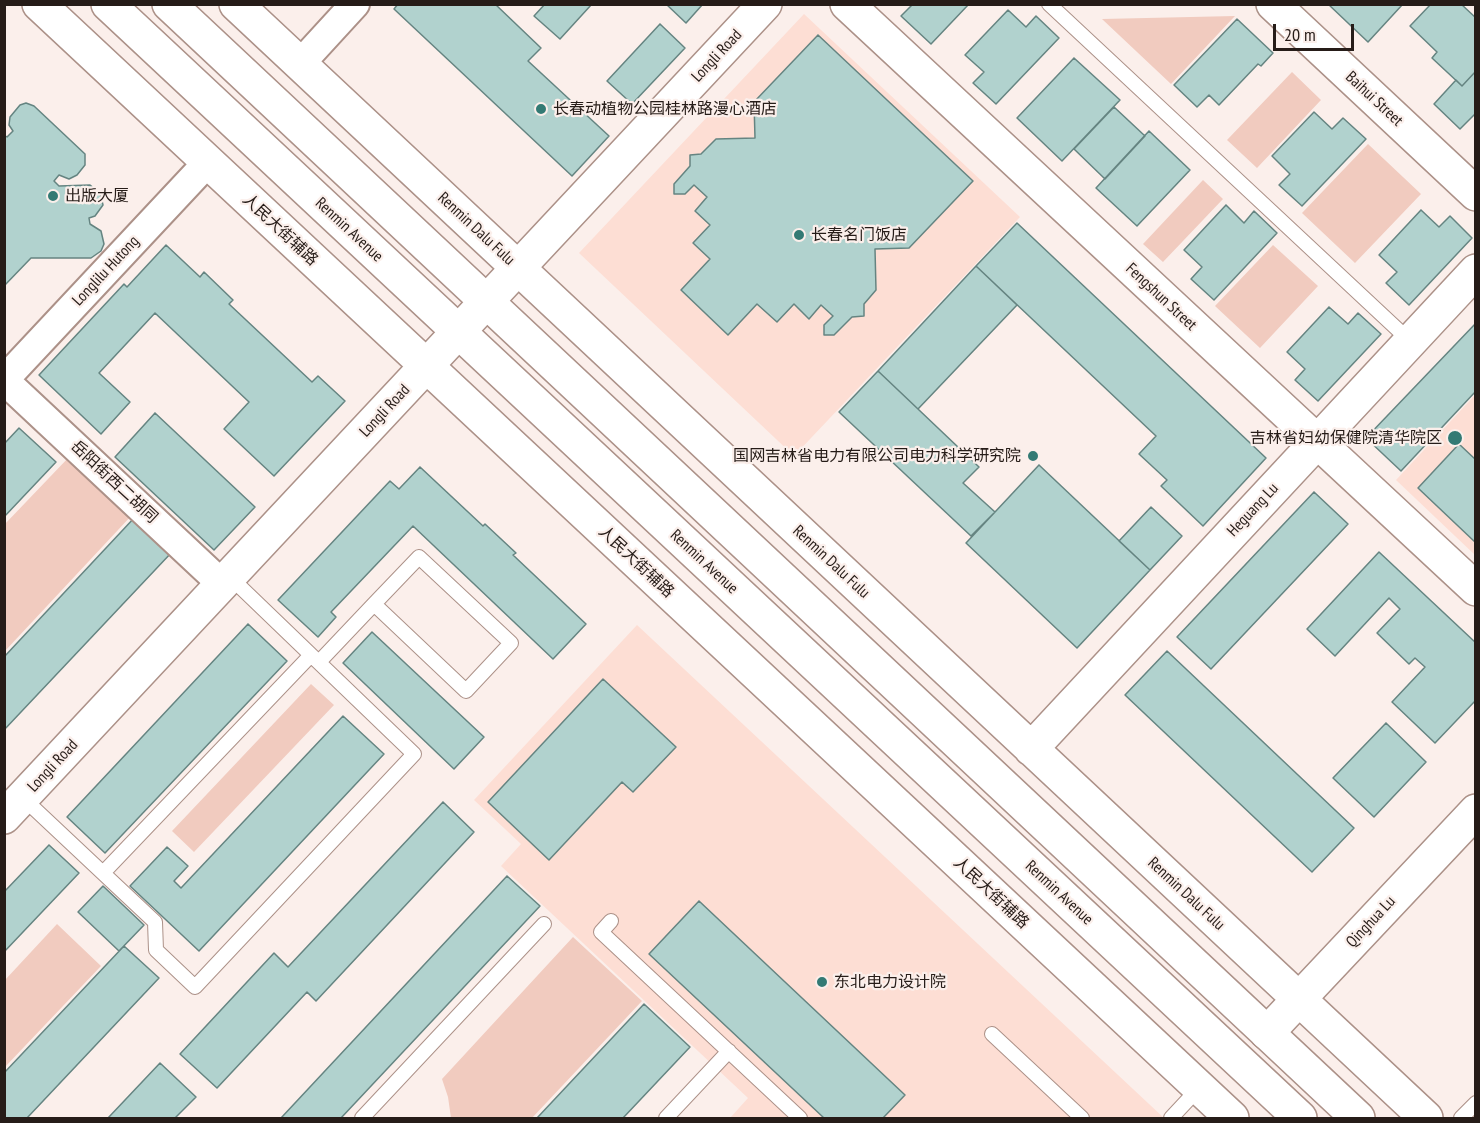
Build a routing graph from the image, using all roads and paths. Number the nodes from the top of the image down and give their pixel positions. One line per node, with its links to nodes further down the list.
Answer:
1 (39, 4): 11 (main road, 人民大街辅路)
2 (108, 4): 16 (main road, Renmin Avenue)
3 (169, 4): 15 (main road)
4 (236, 4): 10 (main road, Renmin Dalu Fulu)
5 (356, 4): 10 (street)
6 (765, 4): 13 (main road, Longli Road)
7 (847, 4): 20 (main road, Fengshun Street)
8 (1049, 4): 17 (lane)
9 (1273, 4): 12 (main road, Baihui Street)
10 (300, 64): 13 (main road, Renmin Dalu Fulu)
11 (208, 162): 18 (main road, 人民大街辅路); 19 (street, Longlilu Hutong)
12 (1476, 194)
13 (518, 269): 15 (main road, Longli Road); 25 (main road, Renmin Dalu Fulu)
14 (1476, 271): 17 (main road, Heguang Lu)
15 (487, 303): 16 (main road, Longli Road); 33 (main road)
16 (459, 332): 18 (main road, Longli Road); 43 (main road, Renmin Avenue)
17 (1410, 341): 20 (main road, Heguang Lu)
18 (427, 367): 21 (main road, Longli Road); 35 (main road, 人民大街辅路)
19 (5, 380): 21 (street, 岳阳街西二胡同)
20 (1317, 441): 22 (main road, Fengshun Street); 25 (main road, Heguang Lu)
21 (226, 581): 24 (lane); 26 (main road, Longli Road)
22 (1476, 589)
23 (374, 604): 23 (lane); 24 (lane)
24 (315, 658): 28 (lane); 28 (lane)
25 (1031, 749): 31 (main road, Renmin Dalu Fulu)
26 (14, 808): 28 (lane)
27 (1476, 811): 31 (main road, Qinghua Lu)
28 (103, 873)
29 (611, 921): 34 (lane)
30 (544, 924): 37 (lane)
31 (1299, 1000): 33 (main road, Qinghua Lu); 45 (main road, Renmin Dalu Fulu)
32 (992, 1034): 40 (lane)
33 (1268, 1034): 44 (main road)
34 (729, 1051): 38 (lane); 39 (lane)
35 (1200, 1088): 41 (lane); 42 (main road, 人民大街辅路)
36 (1476, 1102): 46 (lane)
37 (362, 1119)
38 (666, 1119)
39 (800, 1119)
40 (1082, 1119)
41 (1171, 1119)
42 (1232, 1119)
43 (1300, 1119)
44 (1358, 1119)
45 (1426, 1119)
46 (1461, 1119)

